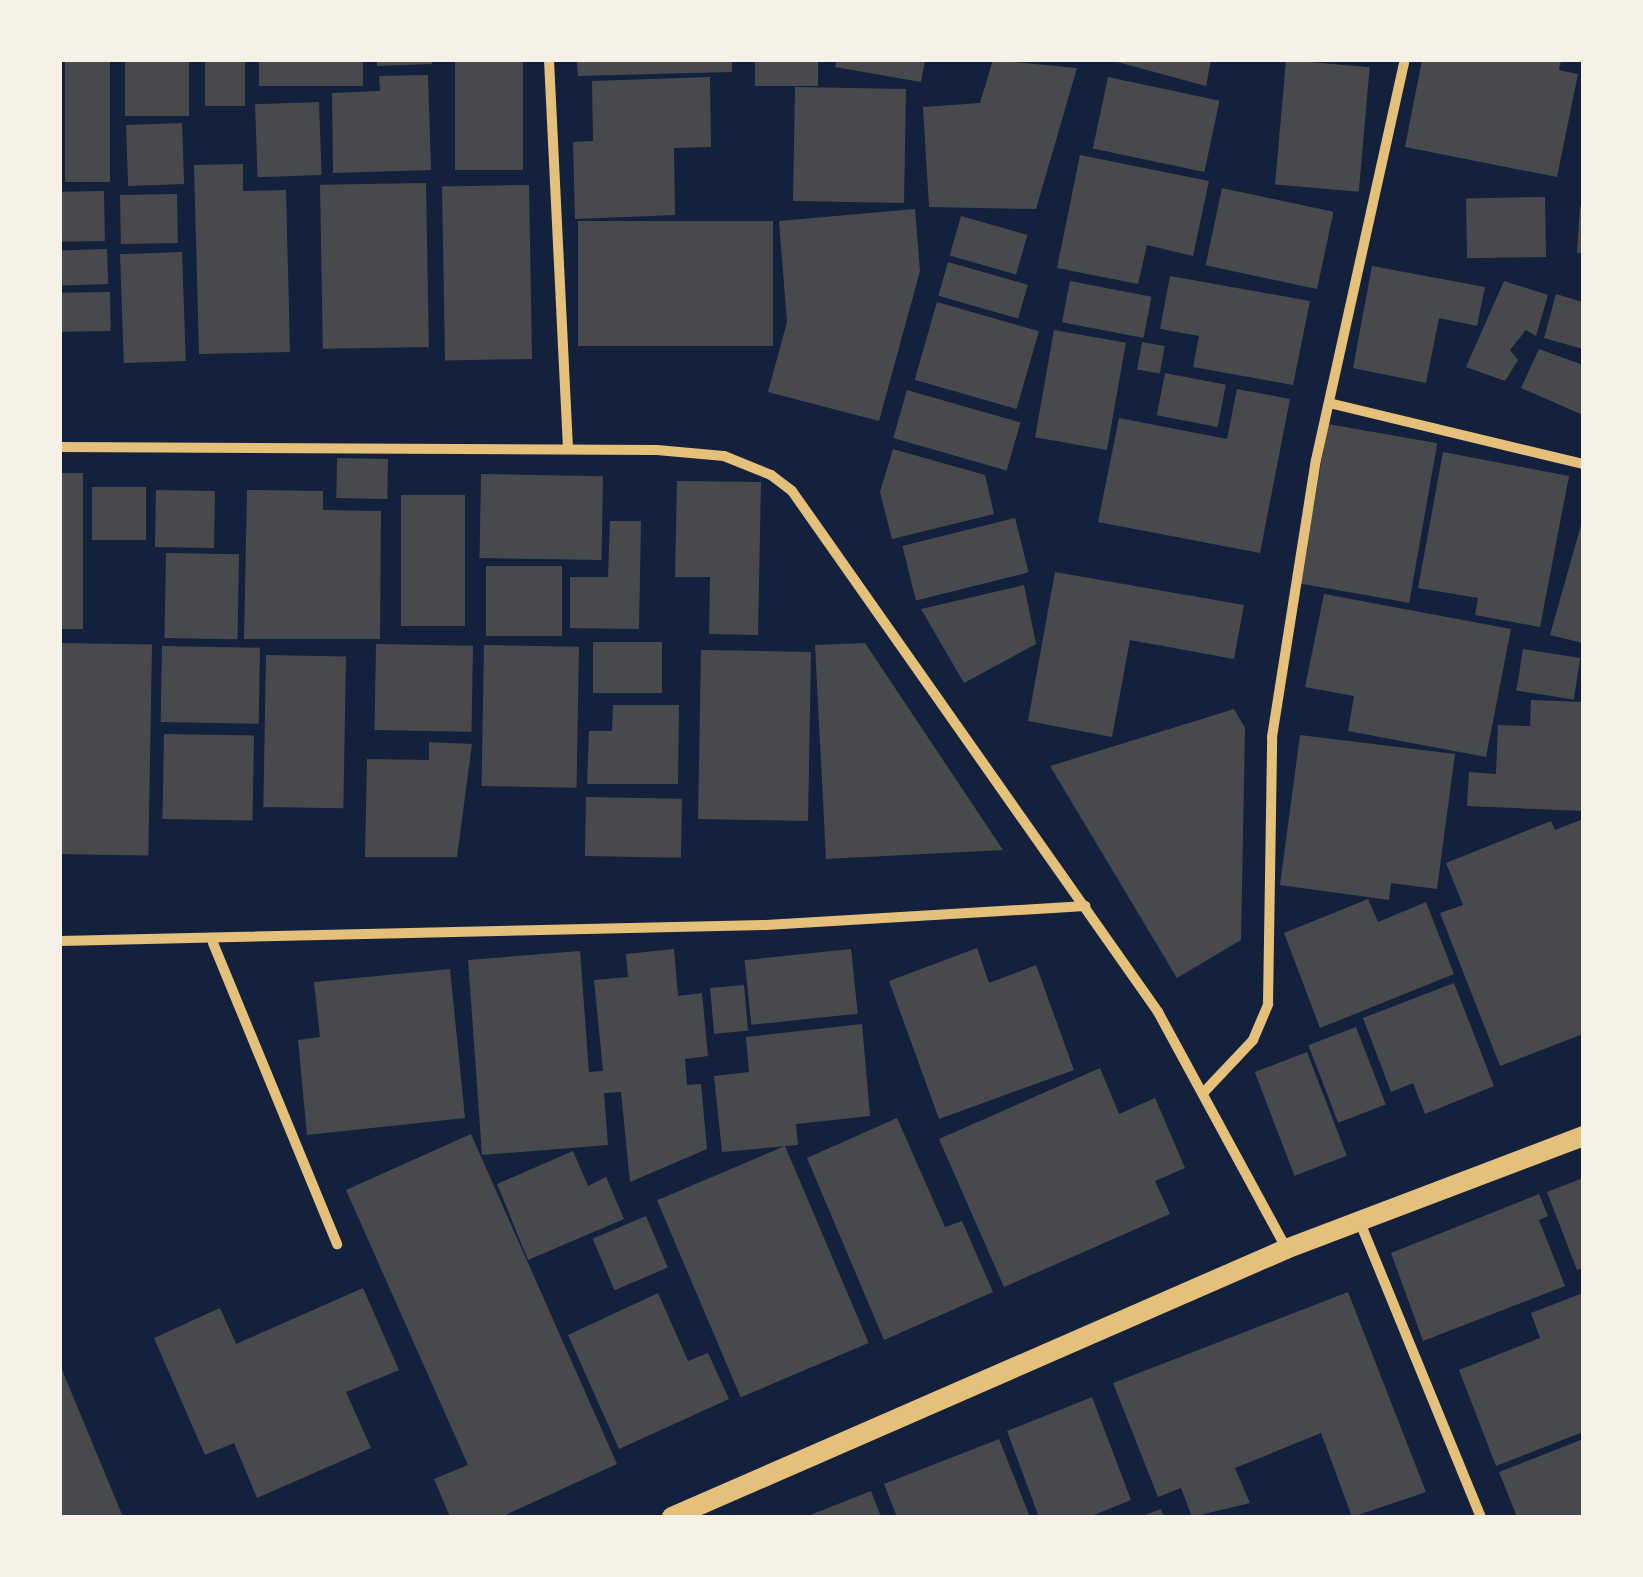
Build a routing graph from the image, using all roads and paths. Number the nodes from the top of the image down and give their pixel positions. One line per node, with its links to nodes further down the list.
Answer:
1 (549, 60): 5 (street)
2 (1405, 60): 3 (street)
3 (1329, 403): 6 (street); 10 (street)
4 (60, 447): 5 (street)
5 (568, 449): 7 (street)
6 (1583, 464)
7 (1086, 906): 9 (street); 10 (street)
8 (60, 941): 9 (street)
9 (213, 943): 13 (street)
10 (1204, 1091): 14 (street)
11 (1583, 1136): 12 (main road)
12 (1359, 1220): 14 (main road); 16 (street)
13 (337, 1244)
14 (1286, 1249): 15 (main road)
15 (672, 1517)
16 (1481, 1517)

